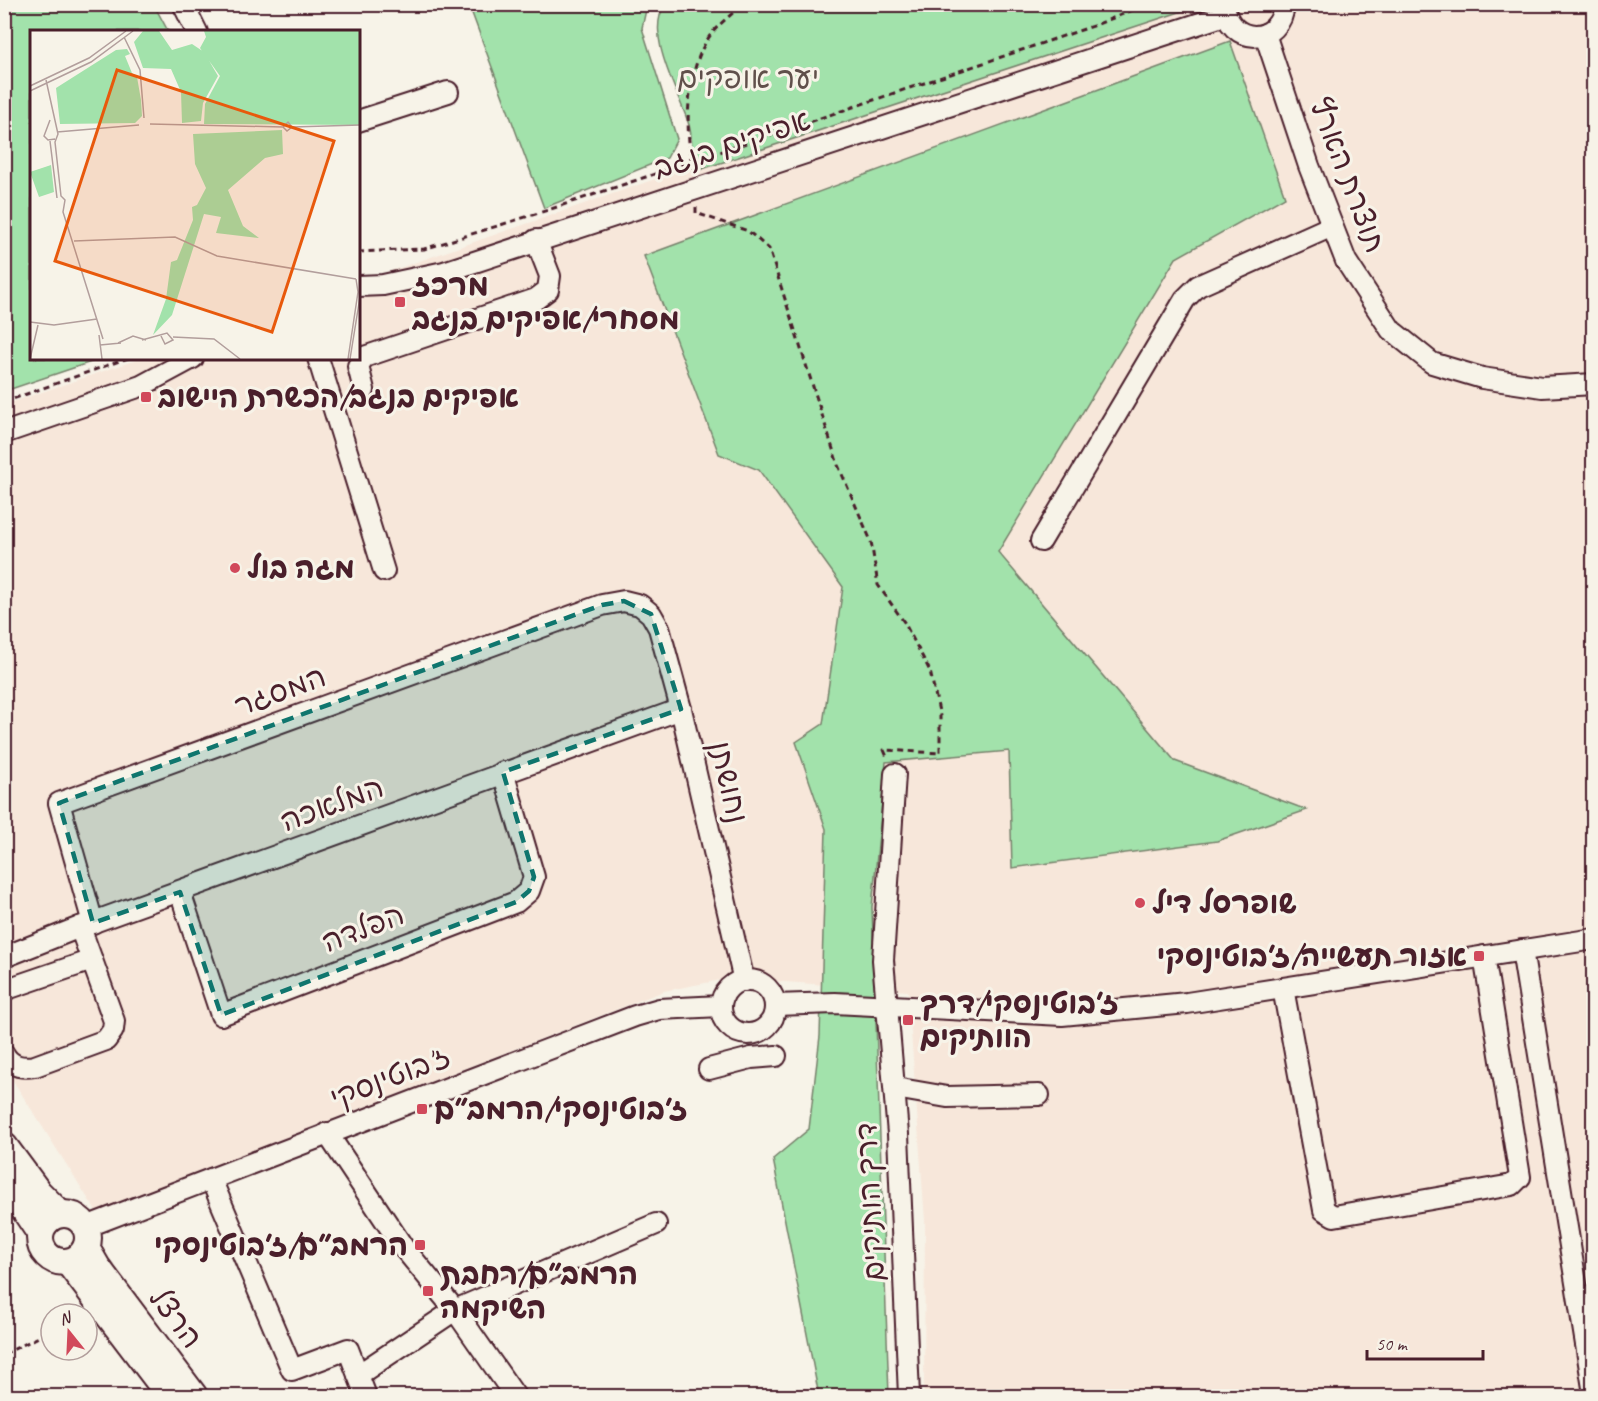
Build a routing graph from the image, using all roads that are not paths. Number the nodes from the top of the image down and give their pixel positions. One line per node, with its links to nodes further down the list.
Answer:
1 (183, 4): 4 (street)
2 (1284, 4): 5 (street)
3 (1224, 10): 5 (street); 9 (street, אפיקים בנגב)
4 (196, 30)
5 (1264, 34): 8 (street, תוצרת הארץ)
6 (448, 92): 7 (street)
7 (360, 120)
8 (1332, 226): 13 (street, תוצרת הארץ); 16 (street)
9 (536, 240): 10 (street, אפיקים בנגב); 14 (street)
10 (360, 286)
11 (189, 360): 15 (street)
12 (319, 360): 17 (street)
13 (1593, 384)
14 (364, 390)
15 (4, 433)
16 (1041, 541)
17 (384, 571)
18 (640, 605): 19 (street, נחושתן); 23 (street, המסגר)
19 (681, 709): 20 (street, המלאכה); 29 (street, נחושתן)
20 (503, 772): 22 (street, המלאכה); 22 (street, הפלדה)
21 (896, 774): 34 (street, דרך הותיקים)
22 (180, 892): 23 (street, המלאכה)
23 (87, 925): 27 (street, המלאכה); 28 (street)
24 (1593, 939): 25 (street)
25 (1522, 950): 26 (street); 52 (street)
26 (1484, 956): 30 (street); 30 (street)
27 (4, 957)
28 (92, 960): 31 (street); 36 (street)
29 (744, 981): 32 (street); 33 (street)
30 (1283, 988): 34 (street)
31 (4, 990)
32 (775, 1005): 34 (street); 35 (street)
33 (721, 1006): 35 (street); 42 (street, ז'בוטינסקי)
34 (889, 1006): 40 (street, דרך הותיקים)
35 (750, 1034): 38 (street)
36 (4, 1054)
37 (776, 1056): 38 (street)
38 (751, 1058): 39 (street)
39 (709, 1069)
40 (895, 1088): 41 (street); 57 (street, דרך הותיקים)
41 (1039, 1095)
42 (327, 1133): 44 (street, ז'בוטינסקי); 50 (street)
43 (4, 1146): 46 (main road)
44 (211, 1179): 49 (street, ז'בוטינסקי); 51 (street)
45 (5, 1180): 48 (main road)
46 (60, 1214): 48 (main road); 49 (main road)
47 (656, 1224): 50 (street)
48 (40, 1233): 49 (main road)
49 (80, 1246): 53 (main road, הרצל); 54 (main road, הרצל)
50 (455, 1310): 51 (street); 56 (street)
51 (358, 1375): 55 (street)
52 (1593, 1394)
53 (170, 1396)
54 (194, 1396)
55 (366, 1396)
56 (515, 1396)
57 (909, 1396)

